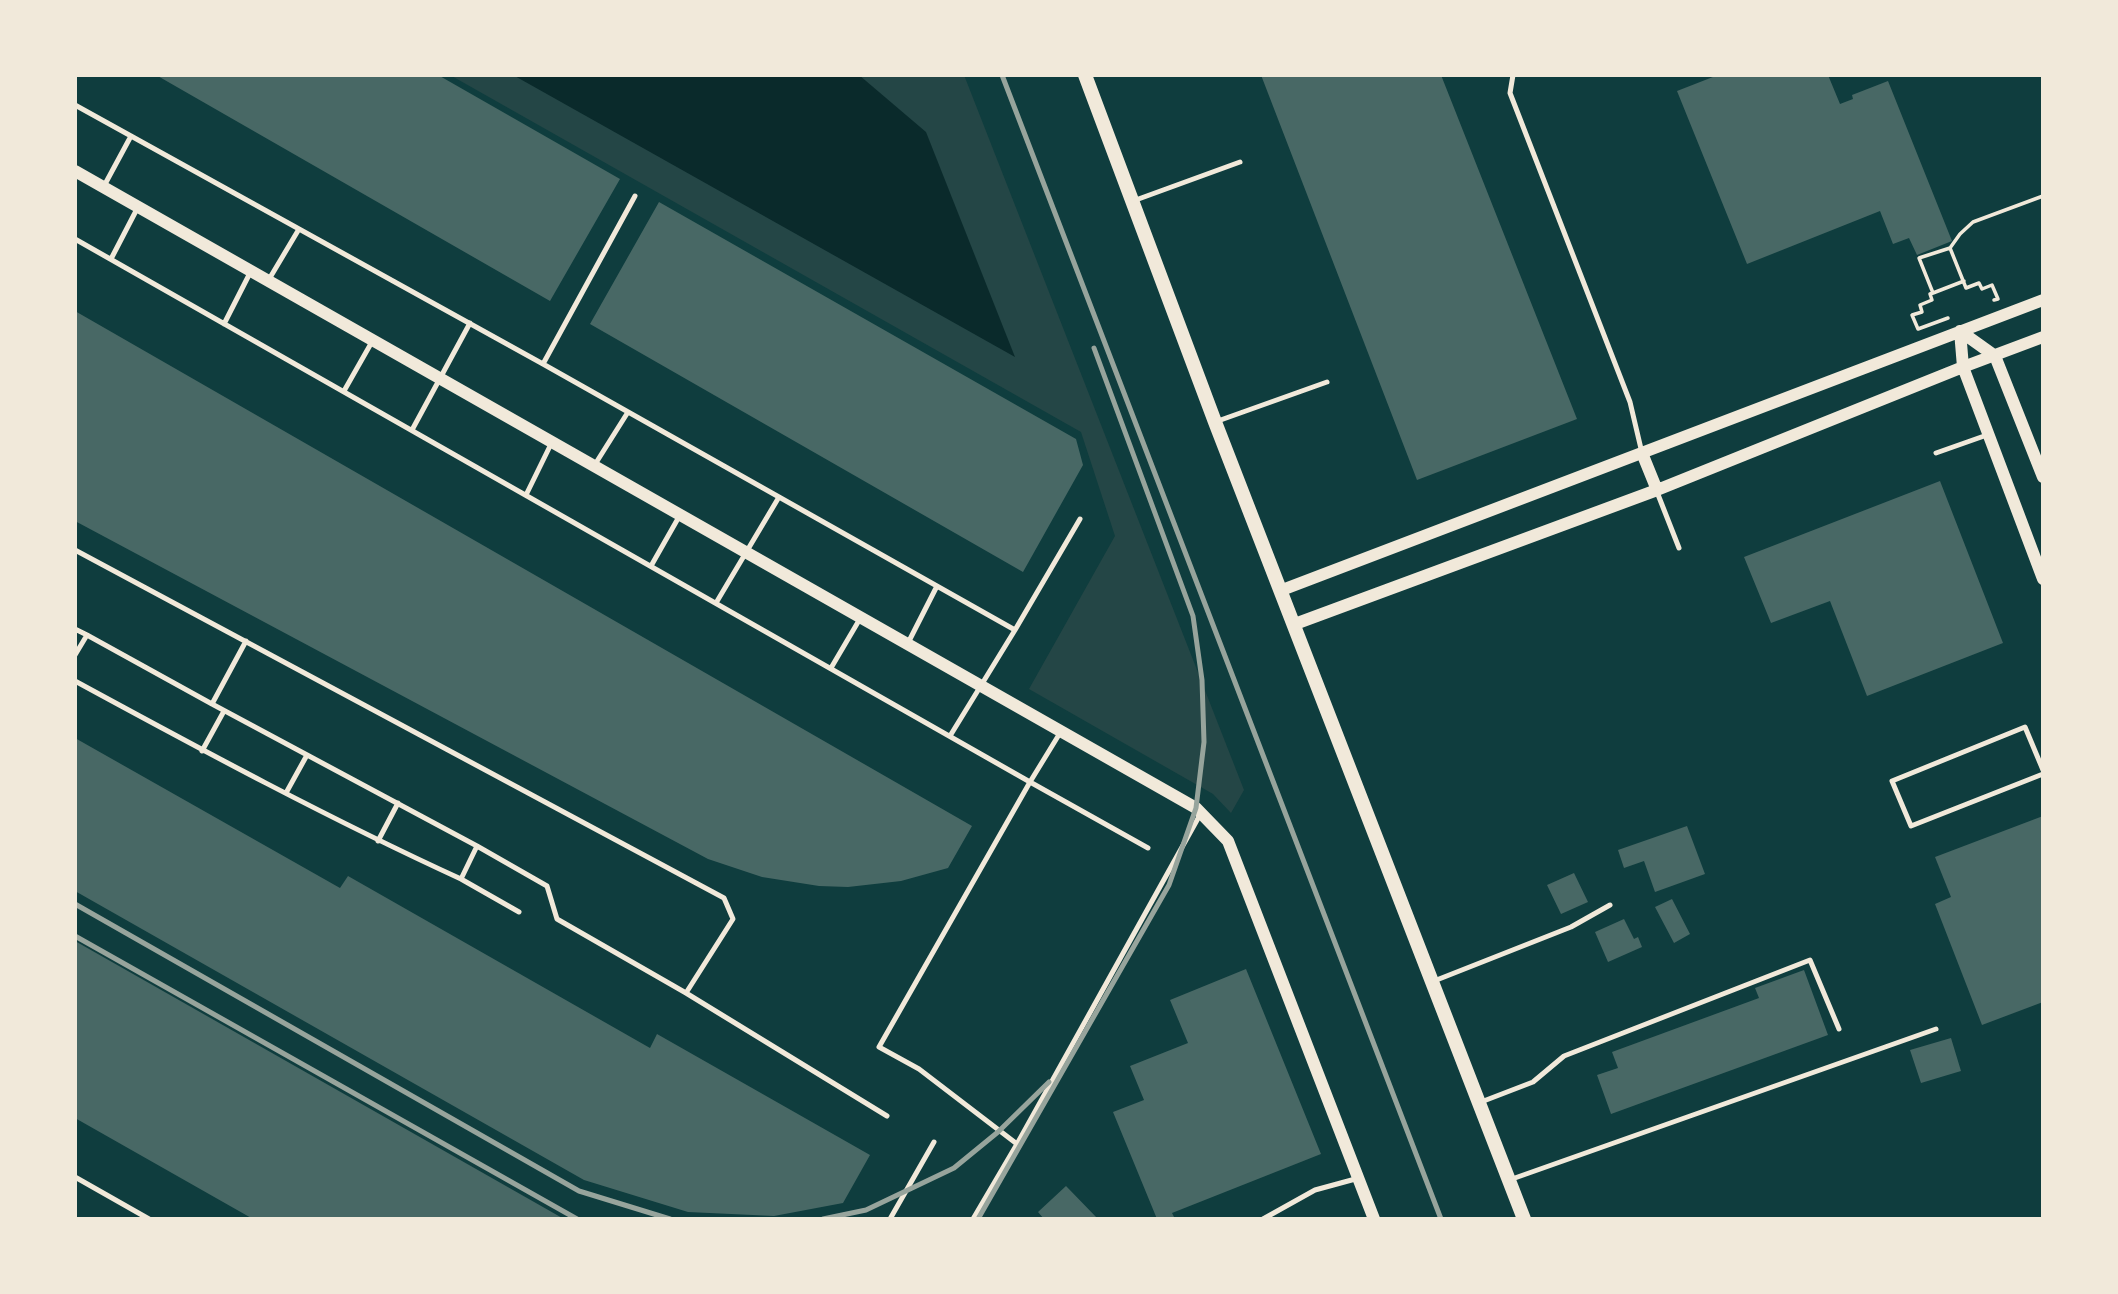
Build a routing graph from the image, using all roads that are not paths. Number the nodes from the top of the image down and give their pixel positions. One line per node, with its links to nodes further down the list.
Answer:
1 (1085, 75): 9 (main road)
2 (1513, 75): 33 (lane)
3 (75, 105): 4 (lane)
4 (131, 136): 7 (lane); 11 (lane)
5 (1240, 162): 9 (lane)
6 (75, 171): 7 (street)
7 (103, 187): 10 (street)
8 (635, 196): 23 (lane)
9 (1133, 201): 29 (main road)
10 (138, 207): 13 (lane); 14 (street)
11 (299, 229): 15 (lane); 17 (lane)
12 (75, 239): 13 (lane)
13 (111, 259): 18 (lane)
14 (251, 271): 15 (street); 18 (lane)
15 (268, 281): 21 (street)
16 (2043, 300): 19 (street)
17 (470, 323): 23 (lane); 25 (lane)
18 (224, 324): 27 (lane)
19 (1960, 331): 22 (street); 24 (street); 33 (street)
20 (2043, 337): 22 (street)
21 (373, 340): 25 (street); 27 (lane)
22 (1995, 356): 24 (street); 35 (street)
23 (543, 364): 28 (lane)
24 (1963, 367): 31 (street); 38 (street)
25 (441, 379): 30 (lane); 32 (street)
26 (1327, 382): 29 (lane)
27 (344, 391): 30 (lane)
28 (628, 412): 36 (lane); 40 (lane)
29 (1215, 422): 49 (main road)
30 (412, 430): 39 (lane)
31 (1987, 435): 34 (lane); 47 (street)
32 (552, 442): 36 (street); 39 (lane)
33 (1642, 453): 38 (street); 49 (street)
34 (1936, 453)
35 (2040, 462): 37 (street)
36 (594, 466): 41 (street)
37 (2043, 477)
38 (1657, 490): 43 (lane); 52 (street)
39 (526, 495): 46 (lane)
40 (779, 497): 45 (lane); 48 (lane)
41 (680, 515): 45 (street); 46 (lane)
42 (1080, 519): 54 (lane)
43 (1679, 548)
44 (75, 550): 56 (lane)
45 (747, 552): 50 (lane); 51 (street)
46 (651, 566): 50 (lane)
47 (2043, 579)
48 (937, 586): 54 (lane); 57 (lane)
49 (1282, 590): 52 (main road)
50 (716, 603): 59 (lane)
51 (861, 617): 57 (street); 59 (lane)
52 (1295, 624): 79 (main road)
53 (75, 629): 55 (lane)
54 (1015, 630): 61 (lane)
55 (87, 635): 58 (lane); 62 (lane)
56 (246, 641): 62 (lane); 80 (lane)
57 (908, 643): 61 (street)
58 (75, 655)
59 (831, 668): 65 (lane)
60 (75, 681): 66 (lane)
61 (982, 686): 64 (street); 65 (lane)
62 (212, 704): 63 (lane)
63 (224, 711): 66 (lane); 67 (lane)
64 (1061, 730): 69 (lane); 72 (street)
65 (950, 736): 69 (lane)
66 (202, 751): 70 (lane)
67 (307, 755): 70 (lane); 71 (lane)
68 (2043, 772): 68 (lane)
69 (1030, 782): 75 (lane); 86 (lane)
70 (286, 793): 73 (lane)
71 (398, 803): 73 (lane); 74 (lane)
72 (1201, 813): 86 (lane); 88 (street)
73 (378, 841): 76 (lane)
74 (477, 846): 76 (lane); 80 (lane)
75 (1148, 848)
76 (461, 879): 78 (lane)
77 (1610, 905): 79 (lane)
78 (519, 912)
79 (1432, 981): 83 (main road)
80 (686, 993): 84 (lane)
81 (1839, 1029): 83 (lane)
82 (1936, 1029): 89 (lane)
83 (1479, 1103): 89 (main road)
84 (887, 1116)
85 (934, 1142): 91 (lane)
86 (1017, 1144): 92 (lane)
87 (75, 1177): 90 (lane)
88 (1359, 1178): 93 (lane); 94 (street)
89 (1509, 1180): 95 (main road)
90 (149, 1219)
91 (890, 1219)
92 (973, 1219)
93 (1262, 1219)
94 (1374, 1219)
95 (1524, 1219)

